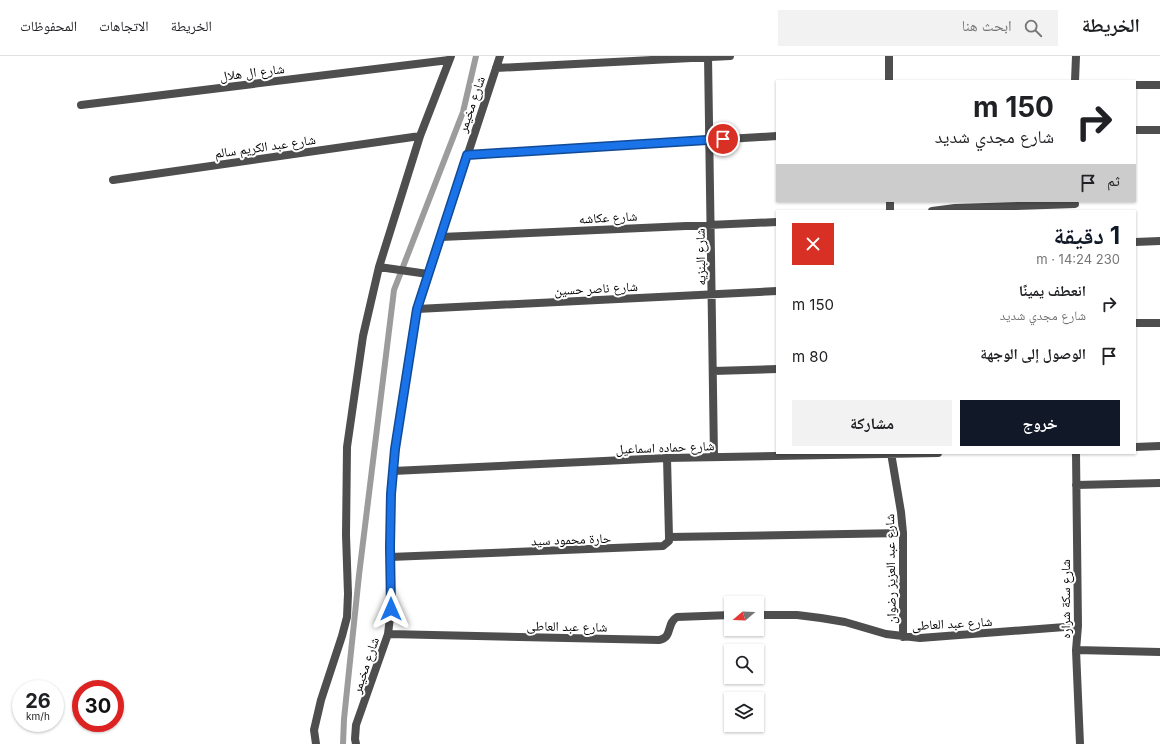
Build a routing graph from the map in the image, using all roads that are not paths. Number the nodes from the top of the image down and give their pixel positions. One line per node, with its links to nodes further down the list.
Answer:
1 (500, 56): 7 (street, شارع مخيمر)
2 (708, 56): 3 (street); 7 (street); 17 (street, شارع البنزيه)
3 (730, 56)
4 (889, 56): 8 (street)
5 (1076, 56): 9 (street)
6 (450, 58): 12 (street, شارع ال هلال); 15 (street)
7 (496, 68): 18 (street, شارع مخيمر)
8 (889, 80)
9 (1076, 80)
10 (1136, 85): 11 (street)
11 (1160, 85)
12 (80, 105)
13 (1136, 130): 14 (street)
14 (1160, 130)
15 (420, 136): 19 (street, شارع عبد الكريم سالم); 27 (street)
16 (776, 136): 17 (street)
17 (709, 140): 18 (street); 23 (street, شارع البنزيه)
18 (467, 155): 24 (street, شارع مخيمر)
19 (113, 180)
20 (1075, 205): 21 (street)
21 (940, 210)
22 (776, 222): 23 (street, شارع عكاشه)
23 (711, 225): 24 (street, شارع عكاشه); 30 (street, شارع البنزيه)
24 (441, 237): 28 (street, شارع مخيمر)
25 (1160, 241): 26 (street)
26 (1136, 242)
27 (379, 267): 28 (street); 55 (street)
28 (428, 274): 31 (street, شارع مخيمر)
29 (776, 291): 30 (street, شارع ناصر حسين)
30 (712, 294): 31 (street, شارع ناصر حسين); 35 (street, شارع البنزيه)
31 (417, 309): 42 (street, شارع مخيمر)
32 (1160, 323): 33 (street)
33 (1136, 324)
34 (776, 369): 35 (street)
35 (713, 372): 40 (street, شارع البنزيه)
36 (1160, 446): 37 (street)
37 (1136, 447)
38 (891, 454): 40 (street, شارع حماده اسماعيل); 45 (street, شارع عبد العزيز رضوان)
39 (1076, 454): 44 (street, شارع سكة شراره)
40 (714, 457): 41 (street, شارع حماده اسماعيل)
41 (667, 458): 42 (street, شارع حماده اسماعيل); 46 (street)
42 (393, 470): 47 (street, شارع مخيمر)
43 (1160, 483): 44 (street)
44 (1076, 485): 50 (street, شارع سكة شراره)
45 (903, 532): 46 (street); 52 (street, شارع عبد العزيز رضوان)
46 (669, 536): 47 (street, حارة محمود سيد)
47 (390, 557): 51 (street, شارع مخيمر)
48 (724, 615): 51 (street, شارع عبد العاطى)
49 (764, 615): 52 (street, شارع عبد العاطى)
50 (1078, 626): 52 (street, شارع عبد العاطى); 53 (street, شارع سكة شراره)
51 (388, 634): 56 (street, شارع مخيمر)
52 (903, 637)
53 (1076, 650): 54 (street); 57 (street, شارع سكة شراره)
54 (1160, 652)
55 (316, 744)
56 (356, 744)
57 (1080, 744)

